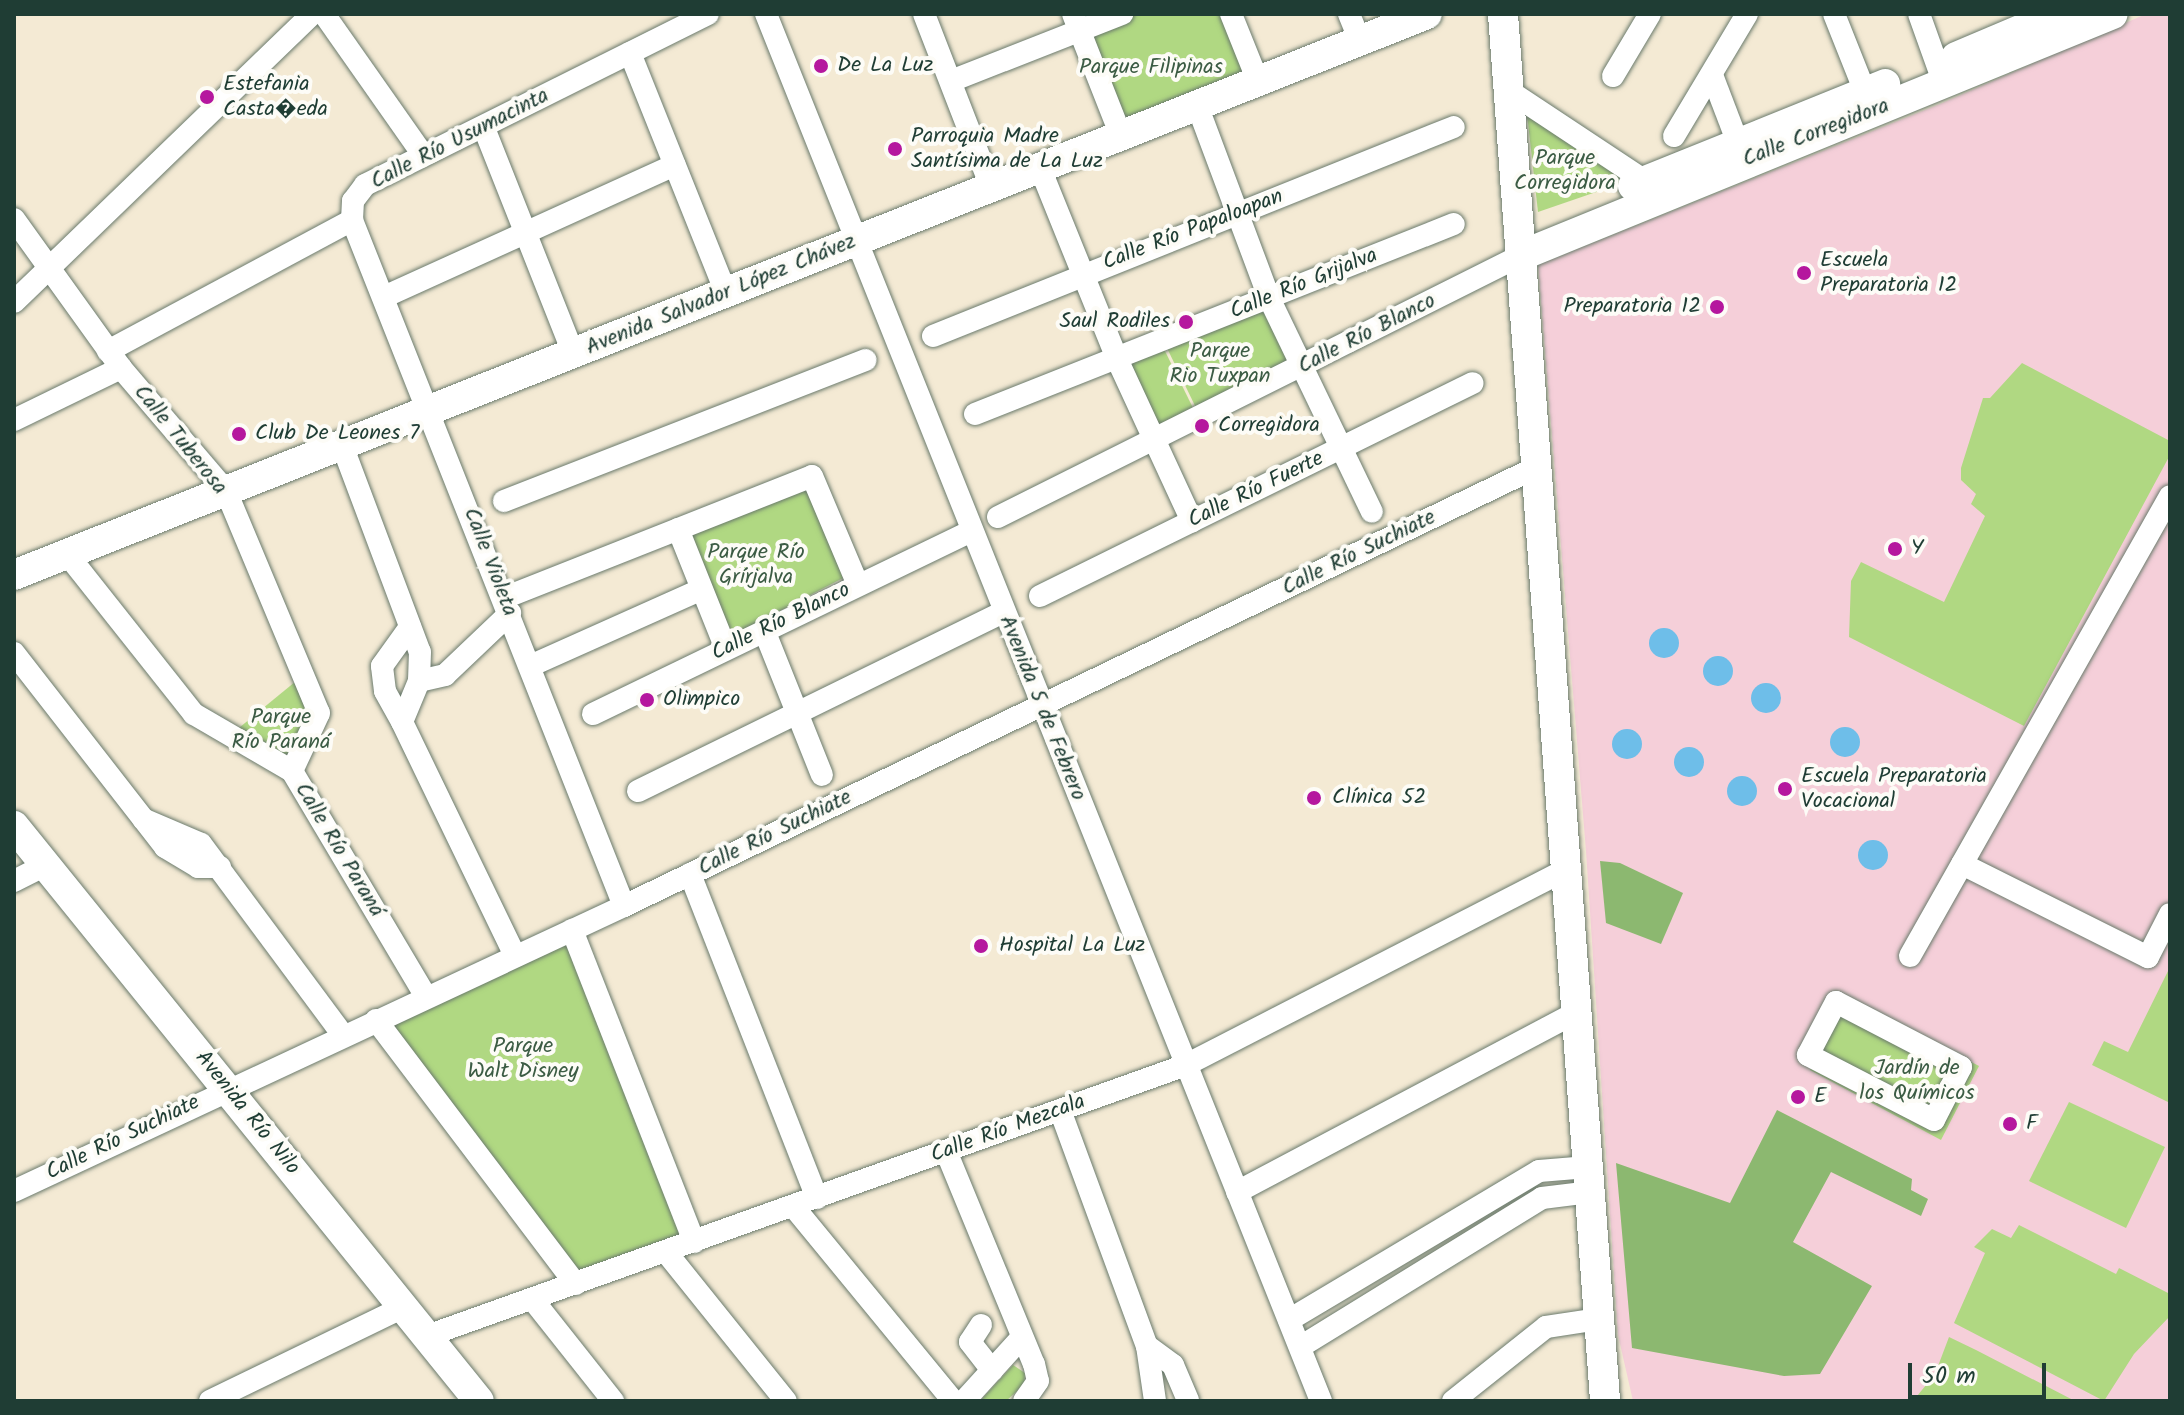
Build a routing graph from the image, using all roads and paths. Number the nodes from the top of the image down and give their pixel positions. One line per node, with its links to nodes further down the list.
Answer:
1 (312, 14): 45 (street)
2 (324, 14): 33 (street)
3 (708, 14): 19 (street, Calle Río Usumacinta)
4 (766, 14): 43 (street, Avenida 5 de Febrero)
5 (924, 14): 23 (street)
6 (1122, 14): 16 (street)
7 (1231, 14): 24 (street)
8 (1427, 14): 18 (street, Avenida Salvador López Chávez)
9 (1503, 14): 25 (street)
10 (1650, 14): 22 (street)
11 (1747, 14): 20 (street)
12 (1834, 14): 26 (street)
13 (1919, 14): 21 (street)
14 (2058, 14): 17 (street, Calle Corregidora)
15 (2113, 14): 21 (street, Calle Corregidora)
16 (1076, 22): 23 (street); 30 (street)
17 (2007, 23): 21 (street, Calle Corregidora)
18 (1354, 28): 24 (street, Avenida Salvador López Chávez)
19 (630, 53): 29 (street, Calle Río Usumacinta); 34 (street)
20 (1712, 75): 31 (street); 32 (street)
21 (1940, 75): 26 (street, Calle Corregidora); 32 (street, Calle Corregidora)
22 (1613, 76)
23 (951, 81): 36 (street)
24 (1258, 81): 27 (street, Avenida Salvador López Chávez)
25 (1509, 91): 37 (street); 44 (street)
26 (1865, 92): 32 (street, Calle Corregidora)
27 (1197, 105): 30 (street, Avenida Salvador López Chávez); 38 (street)
28 (1454, 127): 38 (street, Calle Río Papaloapan)
29 (484, 128): 33 (street, Calle Río Usumacinta); 42 (street)
30 (1121, 136): 35 (street, Avenida Salvador López Chávez)
31 (1674, 136)
32 (1741, 150): 37 (street, Calle Corregidora)
33 (423, 155): 40 (street, Calle Río Usumacinta)
34 (675, 165): 42 (street); 47 (street)
35 (1040, 168): 36 (street, Avenida Salvador López Chávez); 46 (street)
36 (991, 187): 43 (street, Avenida Salvador López Chávez)
37 (1650, 190): 44 (street, Calle Corregidora)
38 (1237, 213): 46 (street, Calle Río Papaloapan); 49 (street)
39 (14, 219): 45 (street, Calle Tuberosa)
40 (352, 220): 48 (street, Calle Violeta); 54 (street)
41 (1454, 224): 49 (street, Calle Río Grijalva)
42 (525, 233): 48 (street); 52 (street)
43 (859, 240): 47 (street, Avenida Salvador López Chávez); 72 (street, Avenida 5 de Febrero)
44 (1519, 248): 56 (street, Calle Río Blanco); 64 (street)
45 (47, 268): 50 (street); 54 (street, Calle Tuberosa)
46 (1083, 273): 51 (street, Calle Río Papaloapan); 53 (street)
47 (726, 293): 52 (street, Avenida Salvador López Chávez)
48 (386, 296): 58 (street, Calle Violeta)
49 (1269, 298): 53 (street, Calle Río Grijalva); 56 (street)
50 (14, 302)
51 (933, 336)
52 (573, 353): 58 (street, Avenida Salvador López Chávez)
53 (1117, 359): 59 (street, Calle Río Grijalva); 61 (street)
54 (115, 360): 60 (street); 65 (street, Calle Tuberosa)
55 (866, 360): 66 (street)
56 (1302, 368): 61 (street, Calle Río Blanco); 63 (street)
57 (1472, 383): 63 (street, Calle Río Fuerte)
58 (431, 410): 62 (street, Avenida Salvador López Chávez); 78 (street, Calle Violeta)
59 (975, 414)
60 (14, 420)
61 (1154, 439): 69 (street, Calle Río Blanco); 70 (street)
62 (342, 445): 65 (street, Avenida Salvador López Chávez); 80 (street)
63 (1341, 449): 68 (street); 70 (street, Calle Río Fuerte)
64 (1533, 469): 86 (street, Calle Río Suchiate); 96 (street)
65 (226, 491): 73 (street, Avenida Salvador López Chávez); 90 (street, Calle Tuberosa)
66 (504, 501)
67 (2166, 511): 94 (street)
68 (1372, 512)
69 (998, 517)
70 (1192, 521): 77 (street, Calle Río Fuerte)
71 (678, 529): 75 (street); 76 (street); 78 (street)
72 (971, 531): 75 (street, Calle Río Blanco); 79 (street, Avenida 5 de Febrero)
73 (67, 554): 74 (street, Avenida Salvador López Chávez); 90 (street, Calle Río Paraná)
74 (14, 575)
75 (858, 585): 81 (street, Calle Río Blanco)
76 (702, 589): 82 (street); 84 (street)
77 (1040, 596)
78 (507, 606): 84 (street, Calle Violeta); 85 (street)
79 (1004, 612): 86 (street, Avenida 5 de Febrero); 88 (street)
80 (410, 627): 85 (street); 89 (street)
81 (764, 630): 82 (street, Calle Río Blanco); 88 (street)
82 (726, 649): 87 (street, Calle Río Blanco)
83 (14, 653): 108 (street)
84 (530, 666): 99 (street, Calle Violeta)
85 (419, 681): 89 (street)
86 (1041, 706): 97 (street, Calle Río Suchiate); 109 (street, Avenida 5 de Febrero)
87 (593, 714)
88 (797, 714): 91 (street); 92 (street)
89 (402, 722): 102 (street)
90 (292, 771): 104 (street, Calle Río Paraná)
91 (822, 775)
92 (638, 791)
93 (14, 826): 95 (street, Avenida Río Nilo)
94 (1962, 864): 100 (street); 103 (street)
95 (45, 865): 98 (street); 110 (street, Avenida Río Nilo)
96 (1566, 870): 105 (street); 109 (street, Calle Río Mezcala)
97 (690, 874): 99 (street, Calle Río Suchiate); 116 (street)
98 (14, 881)
99 (624, 906): 101 (street, Calle Río Suchiate)
100 (2170, 914)
101 (572, 930): 102 (street, Calle Río Suchiate); 118 (street)
102 (515, 956): 104 (street, Calle Río Suchiate)
103 (1910, 956)
104 (426, 997): 106 (street, Calle Río Suchiate)
105 (1577, 1012): 113 (street); 115 (street)
106 (376, 1020): 108 (street, Calle Río Suchiate); 120 (street)
107 (1819, 1033): 107 (street)
108 (343, 1035): 110 (street, Calle Río Suchiate)
109 (1186, 1065): 111 (street, Calle Río Mezcala); 115 (street, Avenida 5 de Febrero)
110 (227, 1088): 114 (street, Calle Río Suchiate); 122 (street, Avenida Río Nilo)
111 (1060, 1110): 112 (street, Calle Río Mezcala); 128 (street)
112 (946, 1151): 116 (street, Calle Río Mezcala); 127 (street)
113 (1589, 1179): 123 (street); 124 (street); 129 (street)
114 (14, 1191)
115 (1237, 1192): 124 (street, Avenida 5 de Febrero)
116 (817, 1198): 117 (street, Calle Río Mezcala)
117 (793, 1206): 118 (street, Calle Río Mezcala); 135 (street)
118 (694, 1242): 119 (street, Calle Río Mezcala)
119 (666, 1252): 120 (street, Calle Río Mezcala); 134 (street)
120 (576, 1284): 121 (street, Calle Río Mezcala)
121 (533, 1300): 126 (street, Calle Río Mezcala); 133 (street)
122 (404, 1307): 126 (street, Avenida Río Nilo); 131 (street)
123 (1599, 1319): 141 (street); 142 (street)
124 (1289, 1320): 129 (street, Avenida 5 de Febrero)
125 (981, 1325): 130 (street)
126 (427, 1336): 132 (street, Avenida Río Nilo)
127 (1022, 1337): 130 (street); 137 (street)
128 (1147, 1346): 138 (street); 139 (street)
129 (1300, 1347): 140 (street, Avenida 5 de Febrero)
130 (992, 1370): 136 (street)
131 (210, 1401)
132 (479, 1401)
133 (613, 1401)
134 (786, 1401)
135 (953, 1401)
136 (964, 1401)
137 (1024, 1401)
138 (1155, 1401)
139 (1188, 1401)
140 (1321, 1401)
141 (1453, 1401)
142 (1605, 1401)

